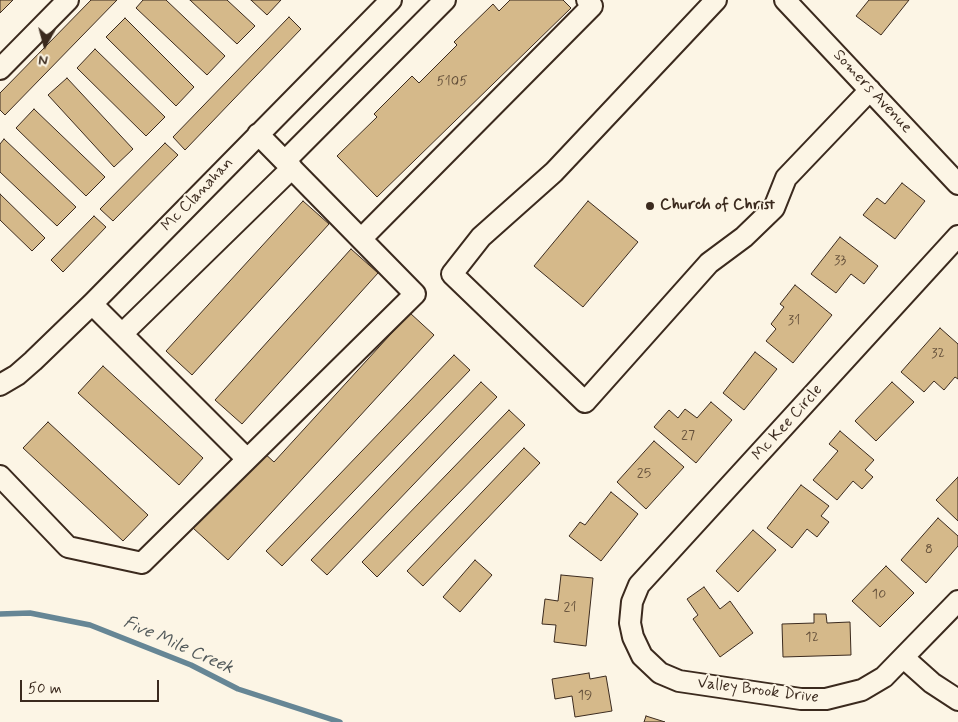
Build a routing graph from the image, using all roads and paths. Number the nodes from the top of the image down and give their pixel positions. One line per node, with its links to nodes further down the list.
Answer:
1 (68, 0): 7 (street)
2 (392, 0): 9 (street, Mc Clanahan)
3 (445, 0): 10 (street)
4 (587, 0): 13 (street)
5 (712, 4): 8 (street)
6 (796, 4): 8 (street, Somers Avenue)
7 (0, 69)
8 (870, 90): 11 (street, Somers Avenue)
9 (258, 134): 10 (street); 14 (street, Mc Clanahan)
10 (288, 164): 13 (street); 15 (street)
11 (958, 184)
12 (958, 236): 20 (street, Mc Kee Circle)
13 (362, 238): 17 (street)
14 (92, 304): 15 (street); 16 (street, Mc Clanahan)
15 (122, 334): 17 (street)
16 (0, 385)
17 (247, 460): 18 (street)
18 (0, 476)
19 (958, 601): 21 (street, Valley Brook Drive)
20 (631, 616): 21 (street, Valley Brook Drive)
21 (904, 658): 22 (street)
22 (958, 700)

